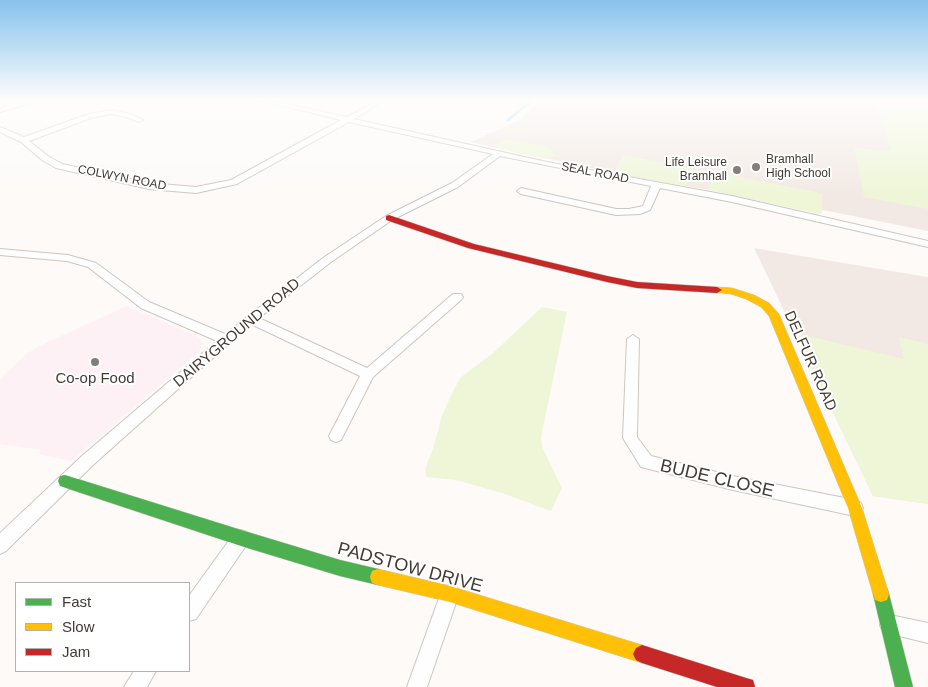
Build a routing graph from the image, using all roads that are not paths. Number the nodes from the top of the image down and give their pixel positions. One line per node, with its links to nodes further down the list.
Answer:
1 (7, 132): 5 (street, COLWYN ROAD)
2 (46, 132): 5 (street)
3 (323, 132): 5 (street, COLWYN ROAD)
4 (405, 132): 6 (street, SEAL ROAD)
5 (24, 140)
6 (499, 153): 7 (street, SEAL ROAD); 9 (street, DAIRYGROUND ROAD)
7 (656, 186): 8 (street); 10 (street, SEAL ROAD)
8 (520, 191)
9 (388, 218): 13 (street, DAIRYGROUND ROAD); 19 (street, DELFUR ROAD)
10 (928, 244)
11 (0, 252): 14 (street)
12 (457, 296): 16 (street)
13 (250, 320): 14 (street, DAIRYGROUND ROAD); 16 (street)
14 (225, 339): 18 (street, DAIRYGROUND ROAD)
15 (633, 339): 19 (street, BUDE CLOSE)
16 (368, 374): 17 (street)
17 (336, 436)
18 (65, 481): 20 (street, PADSTOW DRIVE); 21 (street, DAIRYGROUND ROAD)
19 (855, 508): 24 (street, DELFUR ROAD)
20 (241, 538): 22 (street, PADSTOW DRIVE); 23 (street)
21 (0, 545)
22 (450, 594): 28 (street); 29 (street, PADSTOW DRIVE)
23 (190, 611)
24 (890, 625): 25 (street); 30 (street, DELFUR ROAD)
25 (928, 633)
26 (145, 672): 27 (street)
27 (134, 687)
28 (417, 687)
29 (746, 687)
30 (904, 687)

